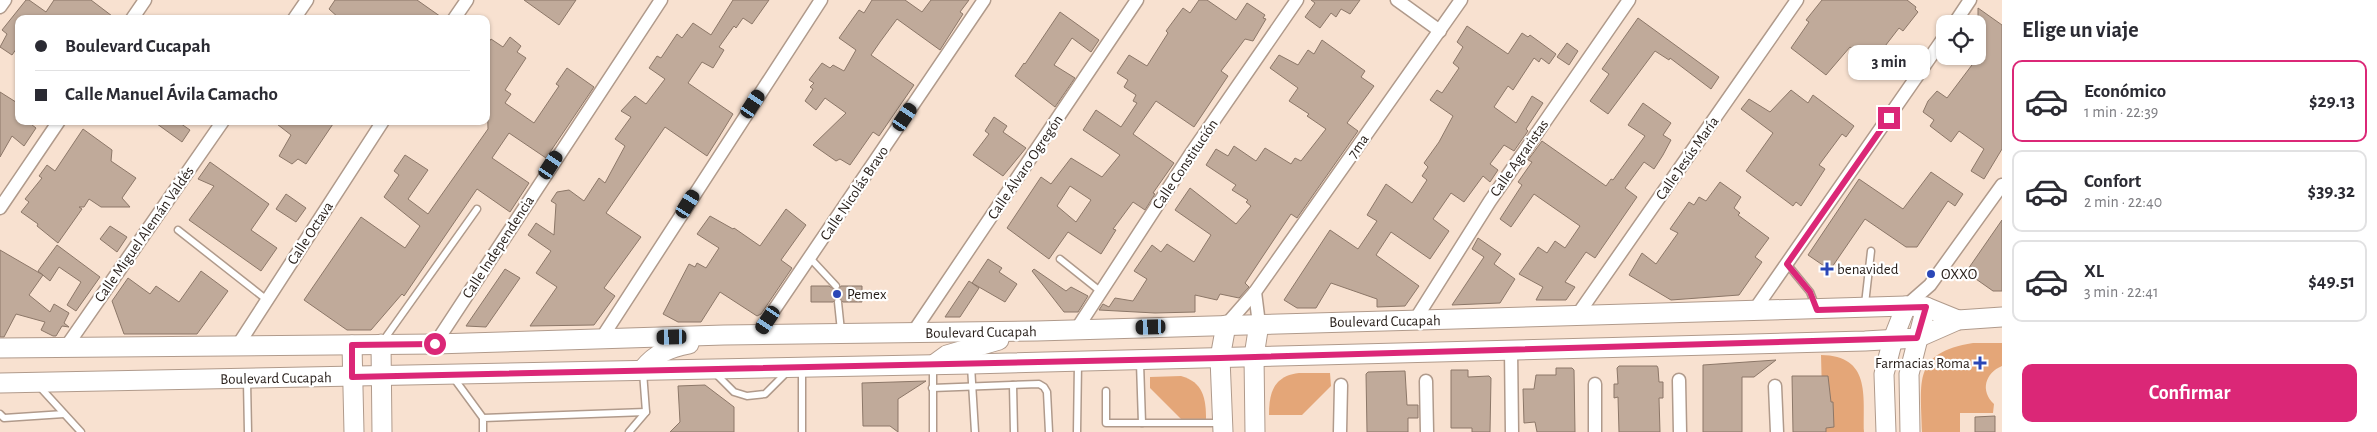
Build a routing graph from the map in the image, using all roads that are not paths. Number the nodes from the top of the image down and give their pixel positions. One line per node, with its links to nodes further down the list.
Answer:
1 (5, 0): 15 (street)
2 (145, 0): 16 (street)
3 (307, 0): 17 (street)
4 (467, 0): 18 (street)
5 (661, 0): 60 (street, Calle Independencia)
6 (821, 0): 56 (street)
7 (984, 0): 30 (street, Calle Nicolás Bravo)
8 (1137, 0): 53 (street, Calle Álvaro Ogregón)
9 (1297, 0): 35 (street, Calle Constitución)
10 (1397, 0): 20 (street)
11 (1461, 0): 20 (street, 7ma)
12 (1628, 0): 46 (street, Calle Agraristas)
13 (1797, 0): 44 (street, Calle Jesús María)
14 (1970, 0): 19 (street)
15 (0, 7)
16 (135, 15)
17 (297, 15)
18 (457, 15)
19 (1960, 15)
20 (1440, 31): 36 (street, 7ma)
21 (1936, 49): 32 (street)
22 (57, 125): 26 (street)
23 (220, 125): 63 (street, Calle Miguel Alemán Valdés)
24 (379, 125): 37 (street, Calle Octava)
25 (2002, 185): 33 (street)
26 (0, 208)
27 (477, 209): 59 (lane)
28 (178, 230): 37 (lane)
29 (1871, 251): 41 (lane)
30 (810, 258): 34 (lane); 55 (street, Calle Nicolás Bravo)
31 (1060, 259): 35 (lane)
32 (1787, 264): 42 (lane); 43 (street)
33 (1930, 285): 39 (street); 40 (street)
34 (836, 286)
35 (1100, 291): 50 (street, Calle Constitución)
36 (1255, 292): 48 (street); 49 (street, 7ma)
37 (267, 300): 61 (street, Calle Octava)
38 (838, 302): 52 (lane)
39 (1906, 306): 40 (main road, Boulevard Cucapah); 41 (main road, Boulevard Cucapah); 58 (main road)
40 (1926, 307): 47 (main road, Boulevard Cucapah); 57 (main road)
41 (1864, 308): 42 (main road, Boulevard Cucapah)
42 (1817, 310): 43 (main road, Boulevard Cucapah)
43 (1753, 312): 44 (main road, Boulevard Cucapah)
44 (1576, 317): 46 (main road, Boulevard Cucapah)
45 (2002, 317): 47 (main road, Boulevard Cucapah)
46 (1415, 320): 48 (main road, Boulevard Cucapah)
47 (1958, 320): 57 (main road, Boulevard Cucapah)
48 (1259, 324): 49 (main road, Boulevard Cucapah); 66 (main road)
49 (1226, 325): 50 (main road, Boulevard Cucapah); 67 (main road)
50 (1076, 330): 51 (main road, Boulevard Cucapah)
51 (1037, 331): 53 (main road, Boulevard Cucapah); 71 (main road)
52 (842, 334): 53 (main road, Boulevard Cucapah); 55 (main road, Boulevard Cucapah)
53 (912, 334)
54 (724, 335): 55 (main road, Boulevard Cucapah); 56 (main road, Boulevard Cucapah); 74 (main road)
55 (757, 335)
56 (601, 338): 60 (main road, Boulevard Cucapah)
57 (1917, 338): 58 (main road, Boulevard Cucapah); 116 (main road)
58 (1893, 339): 65 (main road, Boulevard Cucapah); 115 (main road)
59 (381, 344): 60 (main road, Boulevard Cucapah); 62 (main road, Boulevard Cucapah); 76 (main road)
60 (435, 344)
61 (238, 345): 62 (main road, Boulevard Cucapah); 63 (main road, Boulevard Cucapah)
62 (352, 345): 77 (main road)
63 (66, 347): 64 (main road, Boulevard Cucapah)
64 (0, 348)
65 (1511, 349): 66 (main road, Boulevard Cucapah); 111 (street)
66 (1254, 356): 67 (main road, Boulevard Cucapah); 108 (main road)
67 (1220, 358): 68 (main road, Boulevard Cucapah); 95 (main road)
68 (1140, 359): 69 (main road, Boulevard Cucapah); 94 (lane)
69 (1078, 362): 70 (main road, Boulevard Cucapah); 107 (lane)
70 (971, 364): 71 (main road, Boulevard Cucapah); 87 (lane)
71 (934, 365): 72 (main road, Boulevard Cucapah); 88 (lane)
72 (797, 367): 73 (main road, Boulevard Cucapah); 73 (lane); 102 (lane)
73 (709, 368): 74 (main road, Boulevard Cucapah)
74 (643, 369): 75 (main road, Boulevard Cucapah); 90 (lane)
75 (451, 374): 76 (main road, Boulevard Cucapah); 93 (lane)
76 (381, 376): 77 (main road, Boulevard Cucapah); 99 (main road)
77 (352, 377): 78 (main road, Boulevard Cucapah); 98 (main road)
78 (247, 378): 82 (main road, Boulevard Cucapah); 97 (lane)
79 (1679, 380): 113 (street)
80 (1426, 381): 110 (street)
81 (0, 383): 82 (main road, Boulevard Cucapah)
82 (35, 383): 92 (lane)
83 (1595, 384): 112 (street)
84 (1013, 385): 87 (lane); 105 (lane); 106 (lane)
85 (1342, 385): 109 (street)
86 (1775, 386): 114 (street)
87 (972, 387): 88 (lane); 104 (lane)
88 (932, 388): 103 (lane)
89 (1106, 391): 94 (lane)
90 (646, 412): 93 (lane); 101 (lane)
91 (0, 414): 92 (lane)
92 (64, 414): 96 (lane)
93 (483, 418): 100 (lane)
94 (1142, 423): 95 (lane)
95 (1223, 427)
96 (81, 432)
97 (248, 432)
98 (354, 432)
99 (382, 432)
100 (483, 432)
101 (629, 432)
102 (802, 432)
103 (932, 432)
104 (974, 432)
105 (1014, 432)
106 (1049, 432)
107 (1077, 432)
108 (1255, 432)
109 (1340, 432)
110 (1427, 432)
111 (1512, 432)
112 (1595, 432)
113 (1680, 432)
114 (1777, 432)
115 (1886, 432)
116 (1910, 432)

